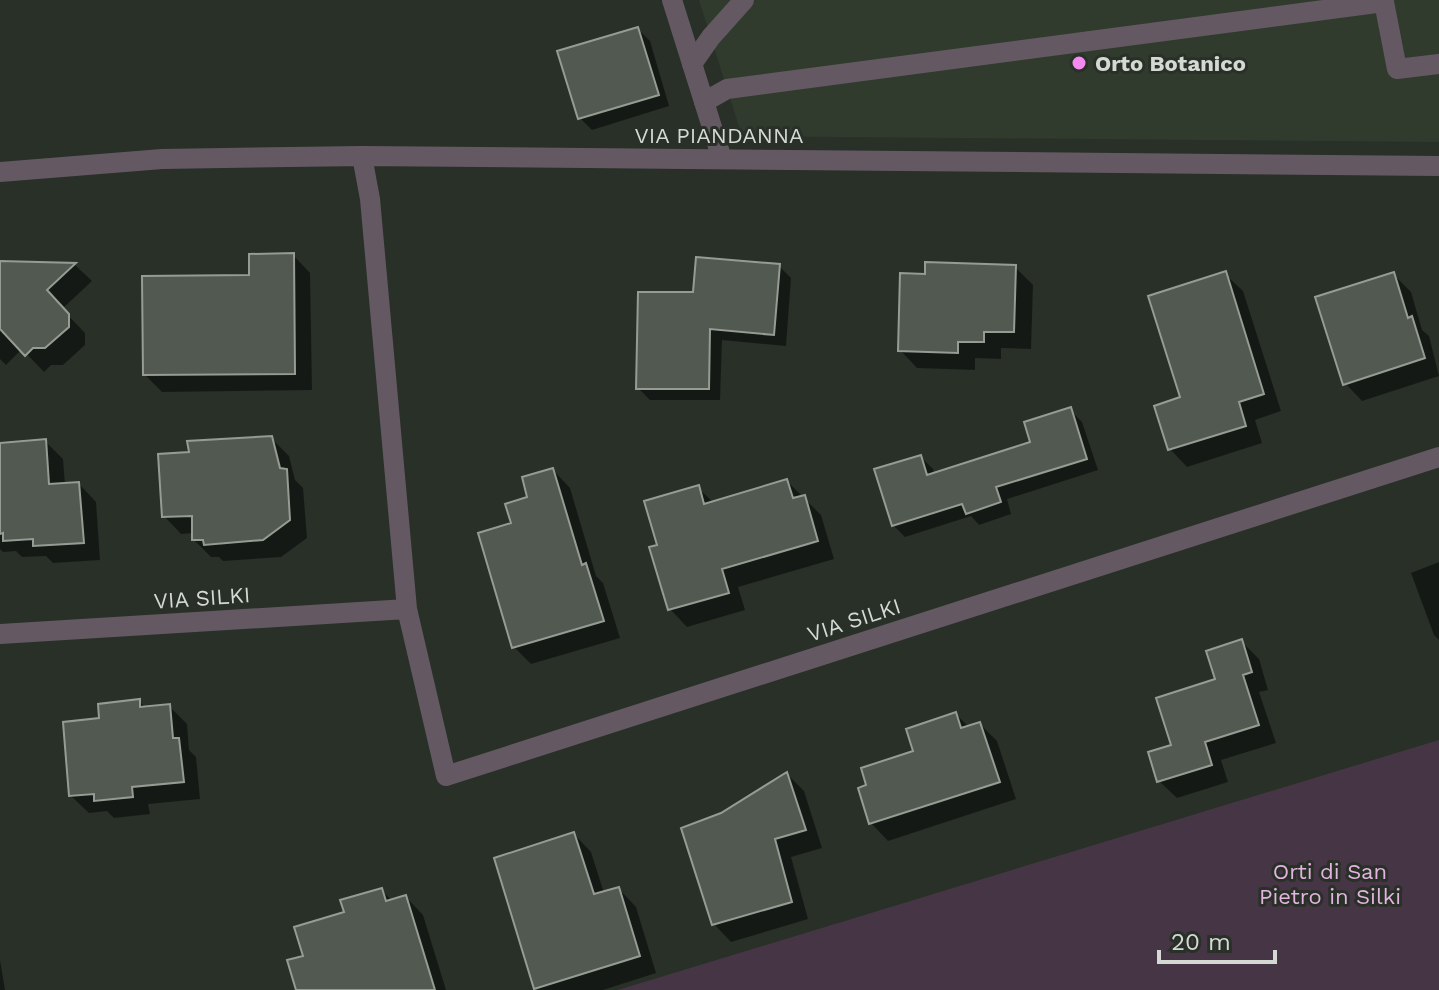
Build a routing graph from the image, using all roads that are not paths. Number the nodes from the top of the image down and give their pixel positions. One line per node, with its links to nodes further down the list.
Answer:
1 (672, 0): 4 (street)
2 (744, 0): 4 (street)
3 (1384, 1): 5 (street); 6 (street)
4 (692, 64): 6 (street)
5 (1439, 64)
6 (704, 102): 8 (street)
7 (362, 156): 8 (street, VIA PIANDANNA); 10 (street, VIA PIANDANNA); 12 (street, VIA SILKI)
8 (722, 159): 9 (street, VIA PIANDANNA)
9 (1439, 166)
10 (0, 172)
11 (1439, 457): 12 (street, VIA SILKI)
12 (407, 609): 13 (street, VIA SILKI)
13 (0, 634)

